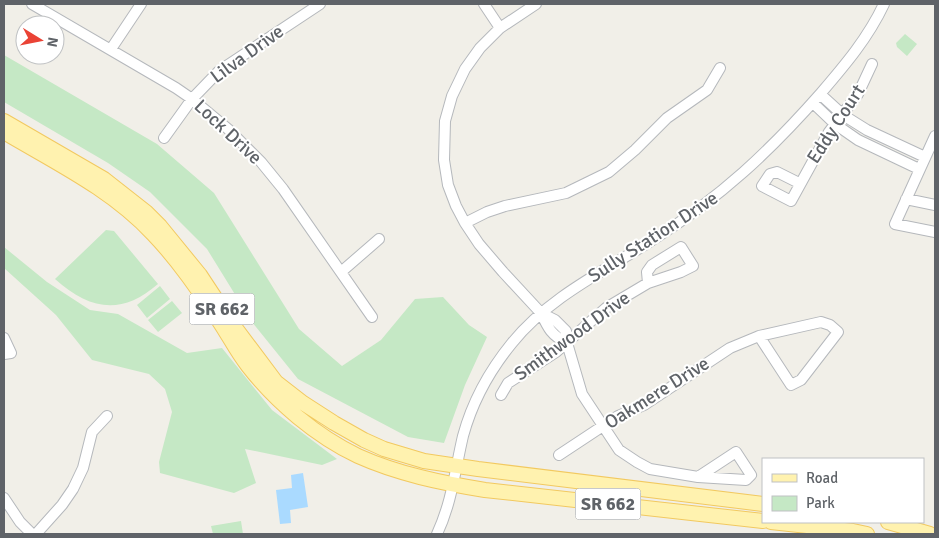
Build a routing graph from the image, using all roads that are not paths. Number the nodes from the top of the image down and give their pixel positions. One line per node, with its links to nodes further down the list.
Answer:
1 (32, 4): 8 (street, Lock Drive)
2 (141, 4): 8 (street)
3 (320, 4): 12 (street, Lilva Drive)
4 (484, 4): 7 (street)
5 (536, 4): 7 (street)
6 (884, 4): 11 (street, Sully Station Drive)
7 (500, 28): 24 (street)
8 (111, 49): 12 (street, Lock Drive)
9 (872, 64): 13 (street, Eddy Court)
10 (720, 68): 24 (street)
11 (816, 98): 13 (street); 15 (street); 29 (street, Sully Station Drive)
12 (192, 99): 18 (street, Lilva Drive); 27 (street, Lock Drive)
13 (843, 115): 15 (street, Eddy Court); 19 (street)
14 (4, 121): 39 (main road, SR 662)
15 (835, 124): 20 (street); 21 (street, Eddy Court)
16 (4, 132): 41 (main road, SR 662)
17 (935, 136): 19 (street)
18 (164, 138)
19 (925, 157): 20 (street)
20 (920, 169): 22 (street)
21 (799, 183)
22 (906, 199): 23 (street); 25 (street)
23 (935, 205)
24 (464, 223): 29 (street)
25 (935, 232)
26 (379, 239): 27 (street)
27 (341, 272): 30 (street, Lock Drive)
28 (648, 283): 33 (street, Smithwood Drive)
29 (541, 313): 33 (street); 39 (street, Sully Station Drive)
30 (372, 317)
31 (759, 336): 31 (street, Oakmere Drive); 37 (street, Oakmere Drive)
32 (4, 338): 34 (street)
33 (567, 343): 35 (street, Smithwood Drive); 37 (street)
34 (4, 354)
35 (500, 395)
36 (107, 416): 48 (street)
37 (603, 426): 38 (street, Oakmere Drive); 40 (street)
38 (558, 455)
39 (457, 466): 41 (street, Sully Station Drive); 43 (main road, SR 662)
40 (698, 476): 40 (street)
41 (454, 484): 44 (main road, SR 662); 49 (street, Sully Station Drive)
42 (4, 498): 47 (street)
43 (762, 504)
44 (762, 521)
45 (780, 523): 50 (main road)
46 (892, 523): 51 (main road)
47 (32, 534)
48 (36, 534)
49 (437, 534)
50 (867, 534)
51 (930, 534)

